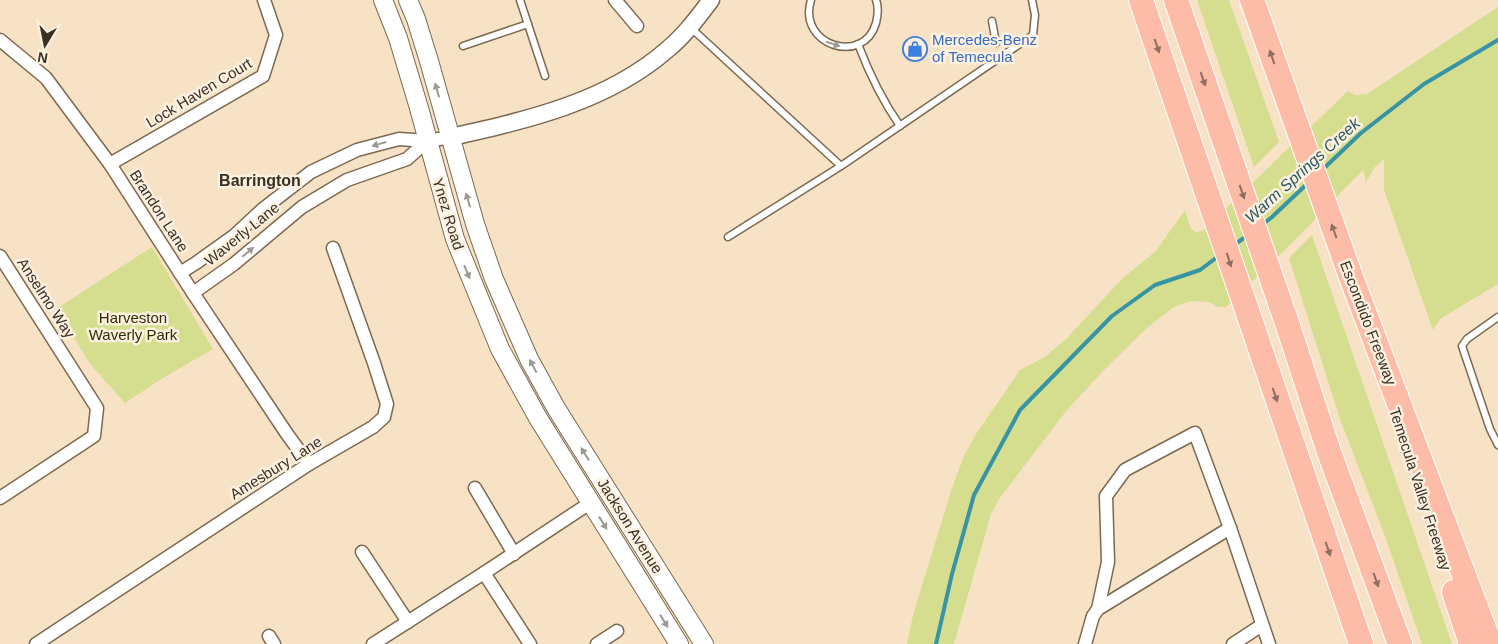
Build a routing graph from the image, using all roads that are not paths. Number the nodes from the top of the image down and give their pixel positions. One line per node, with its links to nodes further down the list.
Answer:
1 (264, 0): 25 (street, Lock Haven Court)
2 (383, 0): 24 (main road, Ynez Road)
3 (408, 0): 23 (main road, Ynez Road, one-way to 3)
4 (520, 0): 14 (lane)
5 (616, 0): 15 (street)
6 (711, 0): 16 (street)
7 (811, 0): 19 (lane, one-way to 19)
8 (876, 0): 19 (lane)
9 (1032, 0): 22 (lane)
10 (1141, 0): 60 (highway, one-way to 60)
11 (1176, 0): 61 (highway, one-way to 61)
12 (1252, 0): 31 (highway, Escondido Freeway, one-way to 12)
13 (992, 21): 18 (lane)
14 (528, 24): 20 (lane); 21 (lane)
15 (637, 26)
16 (690, 27): 23 (street); 26 (lane)
17 (0, 40): 25 (street, Brandon Lane)
18 (996, 43)
19 (858, 44): 22 (lane)
20 (463, 46)
21 (546, 76)
22 (900, 126): 26 (lane)
23 (450, 137): 24 (street); 34 (main road, Ynez Road, one-way to 23)
24 (427, 142): 30 (street, Waverly Lane, one-way to 30); 32 (street, Waverly Lane, one-way to 24); 35 (main road, Ynez Road, one-way to 35)
25 (110, 164): 30 (street, Brandon Lane)
26 (841, 166): 27 (lane)
27 (728, 237)
28 (334, 248): 37 (street, Amesbury Lane)
29 (0, 256): 39 (street, Anselmo Way)
30 (180, 273): 32 (street, Brandon Lane)
31 (1351, 277): 62 (highway, Temecula Valley Freeway); 63 (highway, Escondido Freeway)
32 (193, 292): 37 (street, Brandon Lane)
33 (1498, 317): 36 (lane)
34 (556, 408): 45 (main road, Jackson Avenue, one-way to 34)
35 (538, 418): 40 (main road, Jackson Avenue)
36 (1498, 444)
37 (309, 464): 51 (street, Amesbury Lane)
38 (475, 488): 43 (street)
39 (0, 498)
40 (590, 503): 43 (street); 46 (main road, Jackson Avenue, one-way to 46)
41 (1230, 528): 47 (street); 47 (street); 49 (street)
42 (362, 552): 48 (street)
43 (514, 554): 44 (street)
44 (484, 573): 48 (street); 53 (street)
45 (667, 586): 46 (main road); 56 (main road, Jackson Avenue)
46 (650, 598): 55 (main road, Jackson Avenue, one-way to 55)
47 (1098, 609): 57 (street)
48 (408, 622): 52 (street)
49 (1262, 626): 58 (street); 59 (street)
50 (616, 632): 54 (street)
51 (36, 644)
52 (373, 644)
53 (530, 644)
54 (597, 644)
55 (679, 644)
56 (704, 644)
57 (1085, 644)
58 (1233, 644)
59 (1270, 644)
60 (1361, 644)
61 (1400, 644)
62 (1471, 644)
63 (1490, 644)

